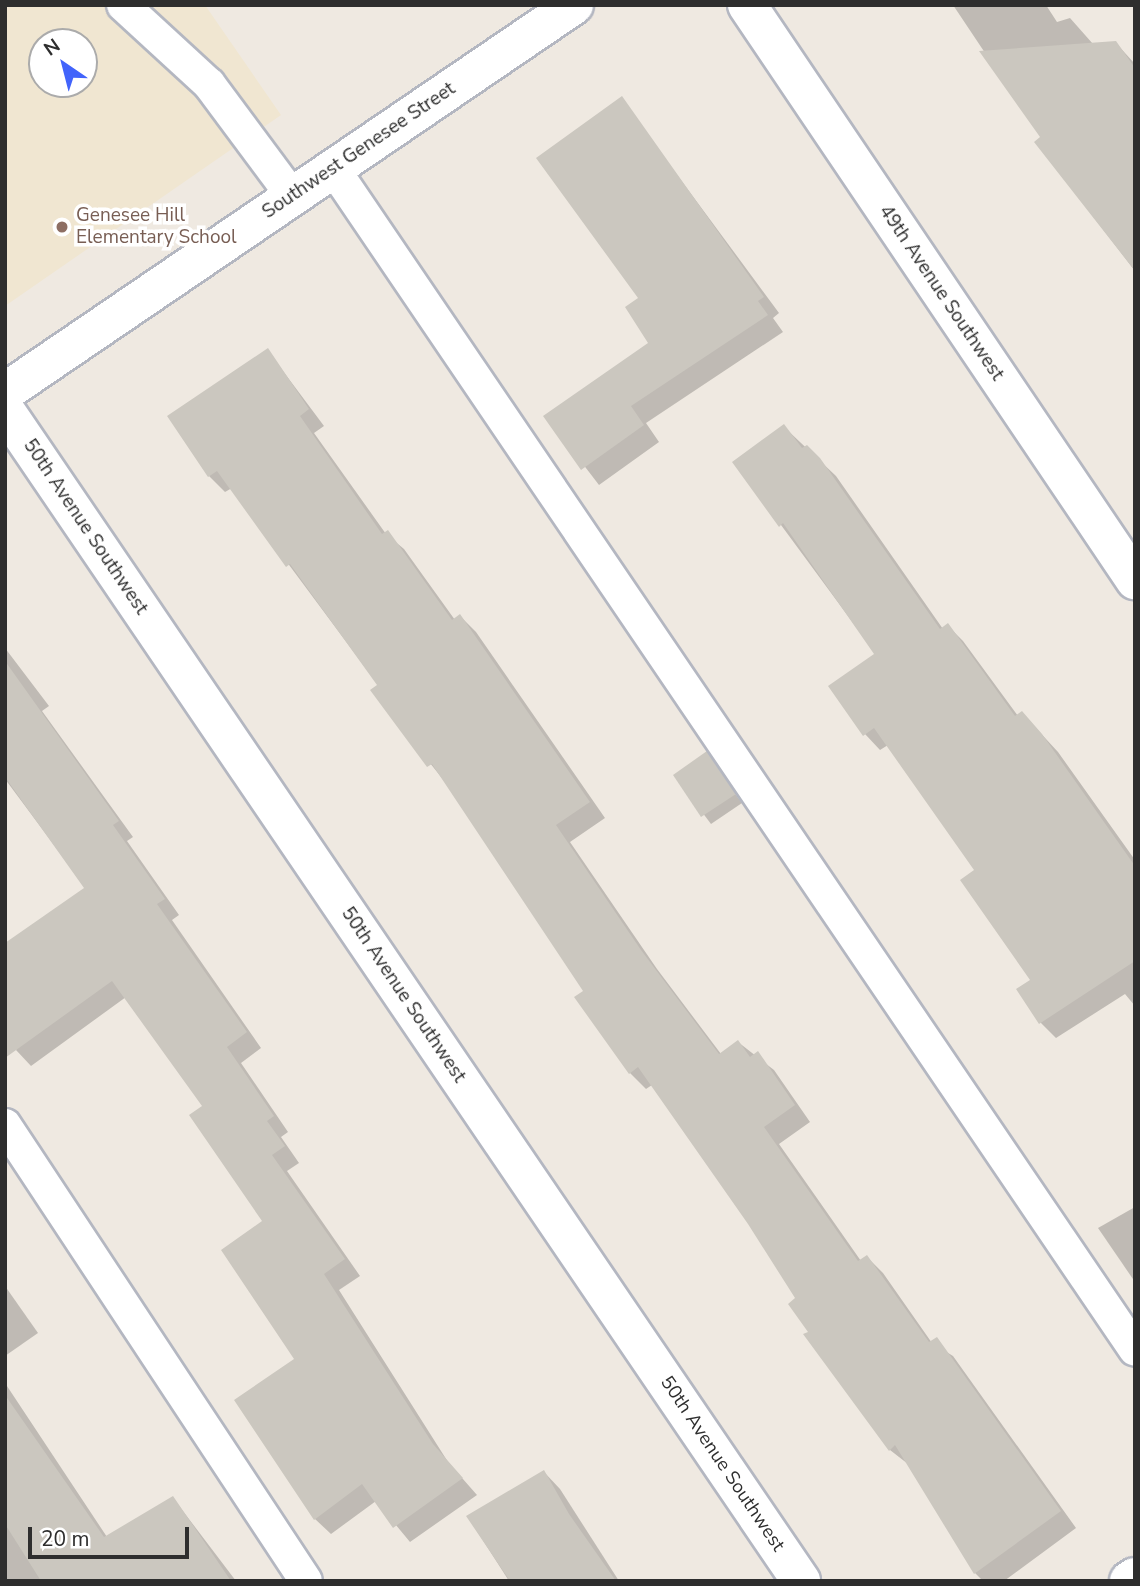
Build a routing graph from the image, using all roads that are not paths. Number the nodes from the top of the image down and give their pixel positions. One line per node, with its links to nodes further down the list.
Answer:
1 (123, 5): 5 (lane)
2 (574, 5): 4 (street, Southwest Genesee Street)
3 (747, 5): 8 (street, 49th Avenue Southwest)
4 (333, 169): 5 (street, Southwest Genesee Street); 10 (lane)
5 (293, 197): 6 (street, Southwest Genesee Street)
6 (5, 391)
7 (5, 410): 13 (street, 50th Avenue Southwest)
8 (1135, 580)
9 (5, 1125): 12 (lane)
10 (1135, 1350)
11 (1135, 1577): 14 (street)
12 (306, 1581)
13 (801, 1581)
14 (1129, 1581)

